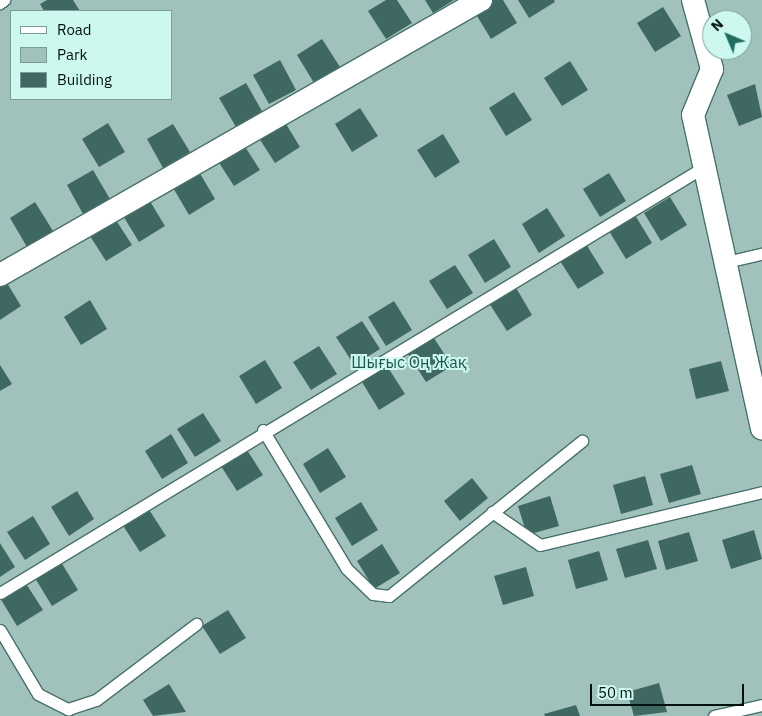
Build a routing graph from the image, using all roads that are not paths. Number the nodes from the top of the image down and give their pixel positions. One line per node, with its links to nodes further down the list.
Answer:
1 (4, 0): 4 (lane)
2 (481, 0): 8 (street)
3 (693, 0): 5 (street)
4 (0, 3)
5 (704, 167): 7 (street); 10 (lane)
6 (762, 254): 7 (lane)
7 (726, 262): 9 (street)
8 (0, 275)
9 (762, 429)
10 (263, 430): 13 (lane); 14 (lane)
11 (582, 441): 13 (lane)
12 (762, 492): 13 (lane)
13 (492, 512)
14 (0, 592)
15 (196, 624): 16 (lane)
16 (0, 630)
17 (762, 705): 18 (lane)
18 (714, 716)

